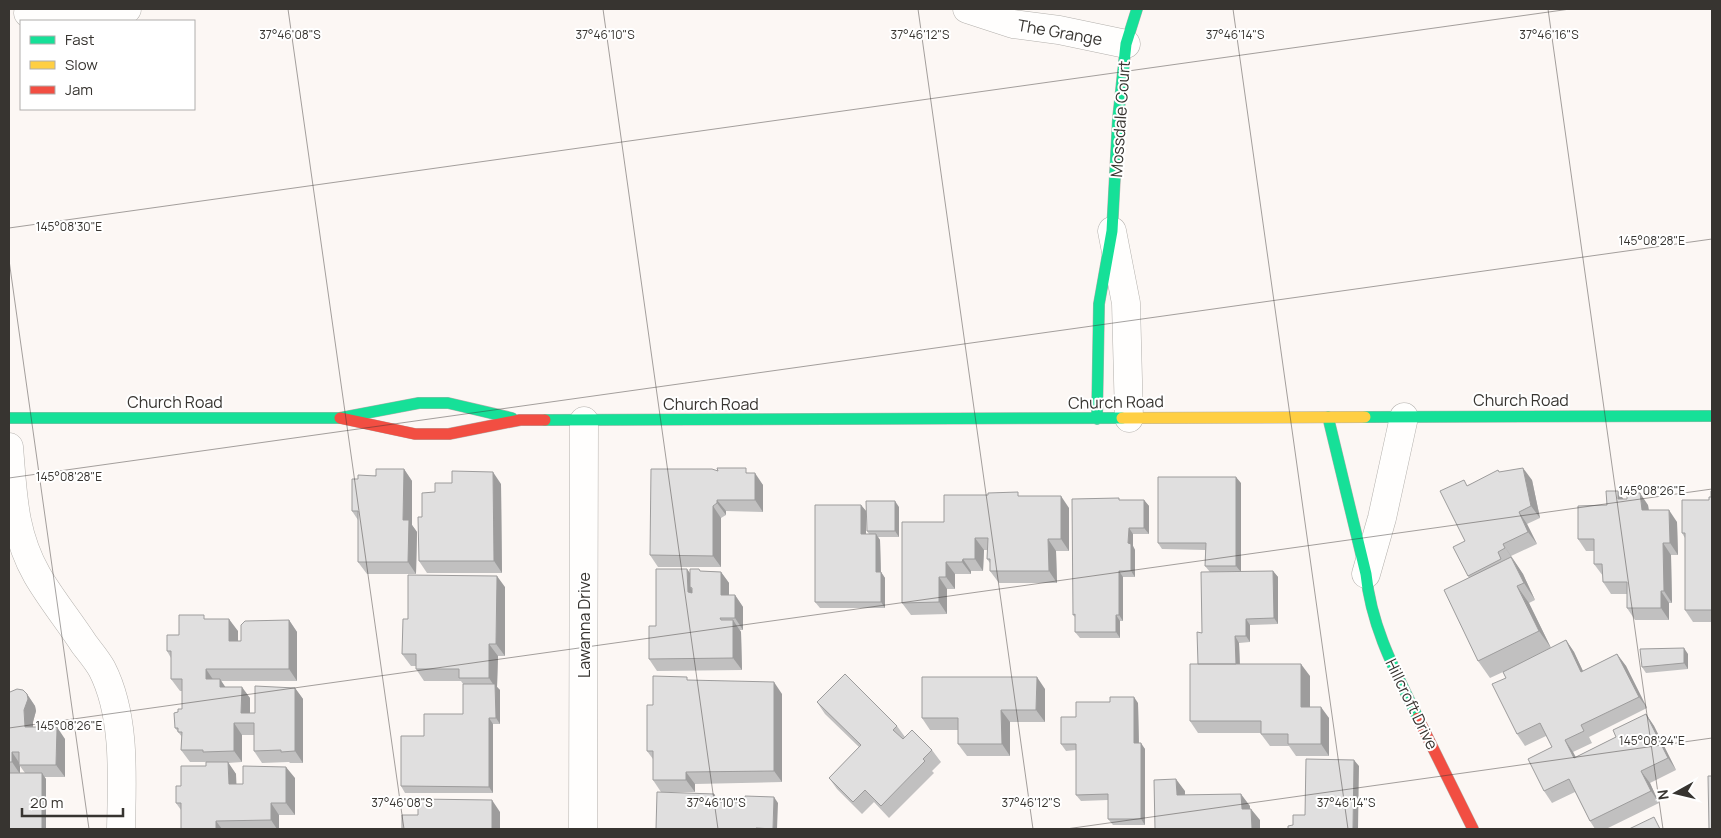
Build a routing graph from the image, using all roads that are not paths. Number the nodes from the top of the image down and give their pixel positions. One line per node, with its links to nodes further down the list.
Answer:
1 (127, 9): 4 (street)
2 (967, 9): 5 (street, The Grange)
3 (1137, 9): 5 (street, Mossdale Court)
4 (28, 14)
5 (1126, 44): 6 (street, Mossdale Court)
6 (1112, 231): 12 (street, Mossdale Court); 13 (street, Mossdale Court)
7 (1404, 416): 8 (street, Church Road); 9 (street, Church Road); 17 (street, Hillcroft Drive)
8 (1712, 416)
9 (1328, 417): 12 (street, Church Road); 17 (street, Hillcroft Drive)
10 (9, 418): 11 (street, Church Road)
11 (340, 418): 14 (street, Church Road); 14 (street, Church Road)
12 (1129, 418): 13 (street, Church Road)
13 (1097, 419): 15 (street, Church Road)
14 (520, 420): 15 (street, Church Road)
15 (584, 421): 19 (street, Lawanna Drive)
16 (9, 447): 18 (street)
17 (1366, 574): 20 (street, Hillcroft Drive)
18 (121, 829)
19 (583, 829)
20 (1473, 829)

